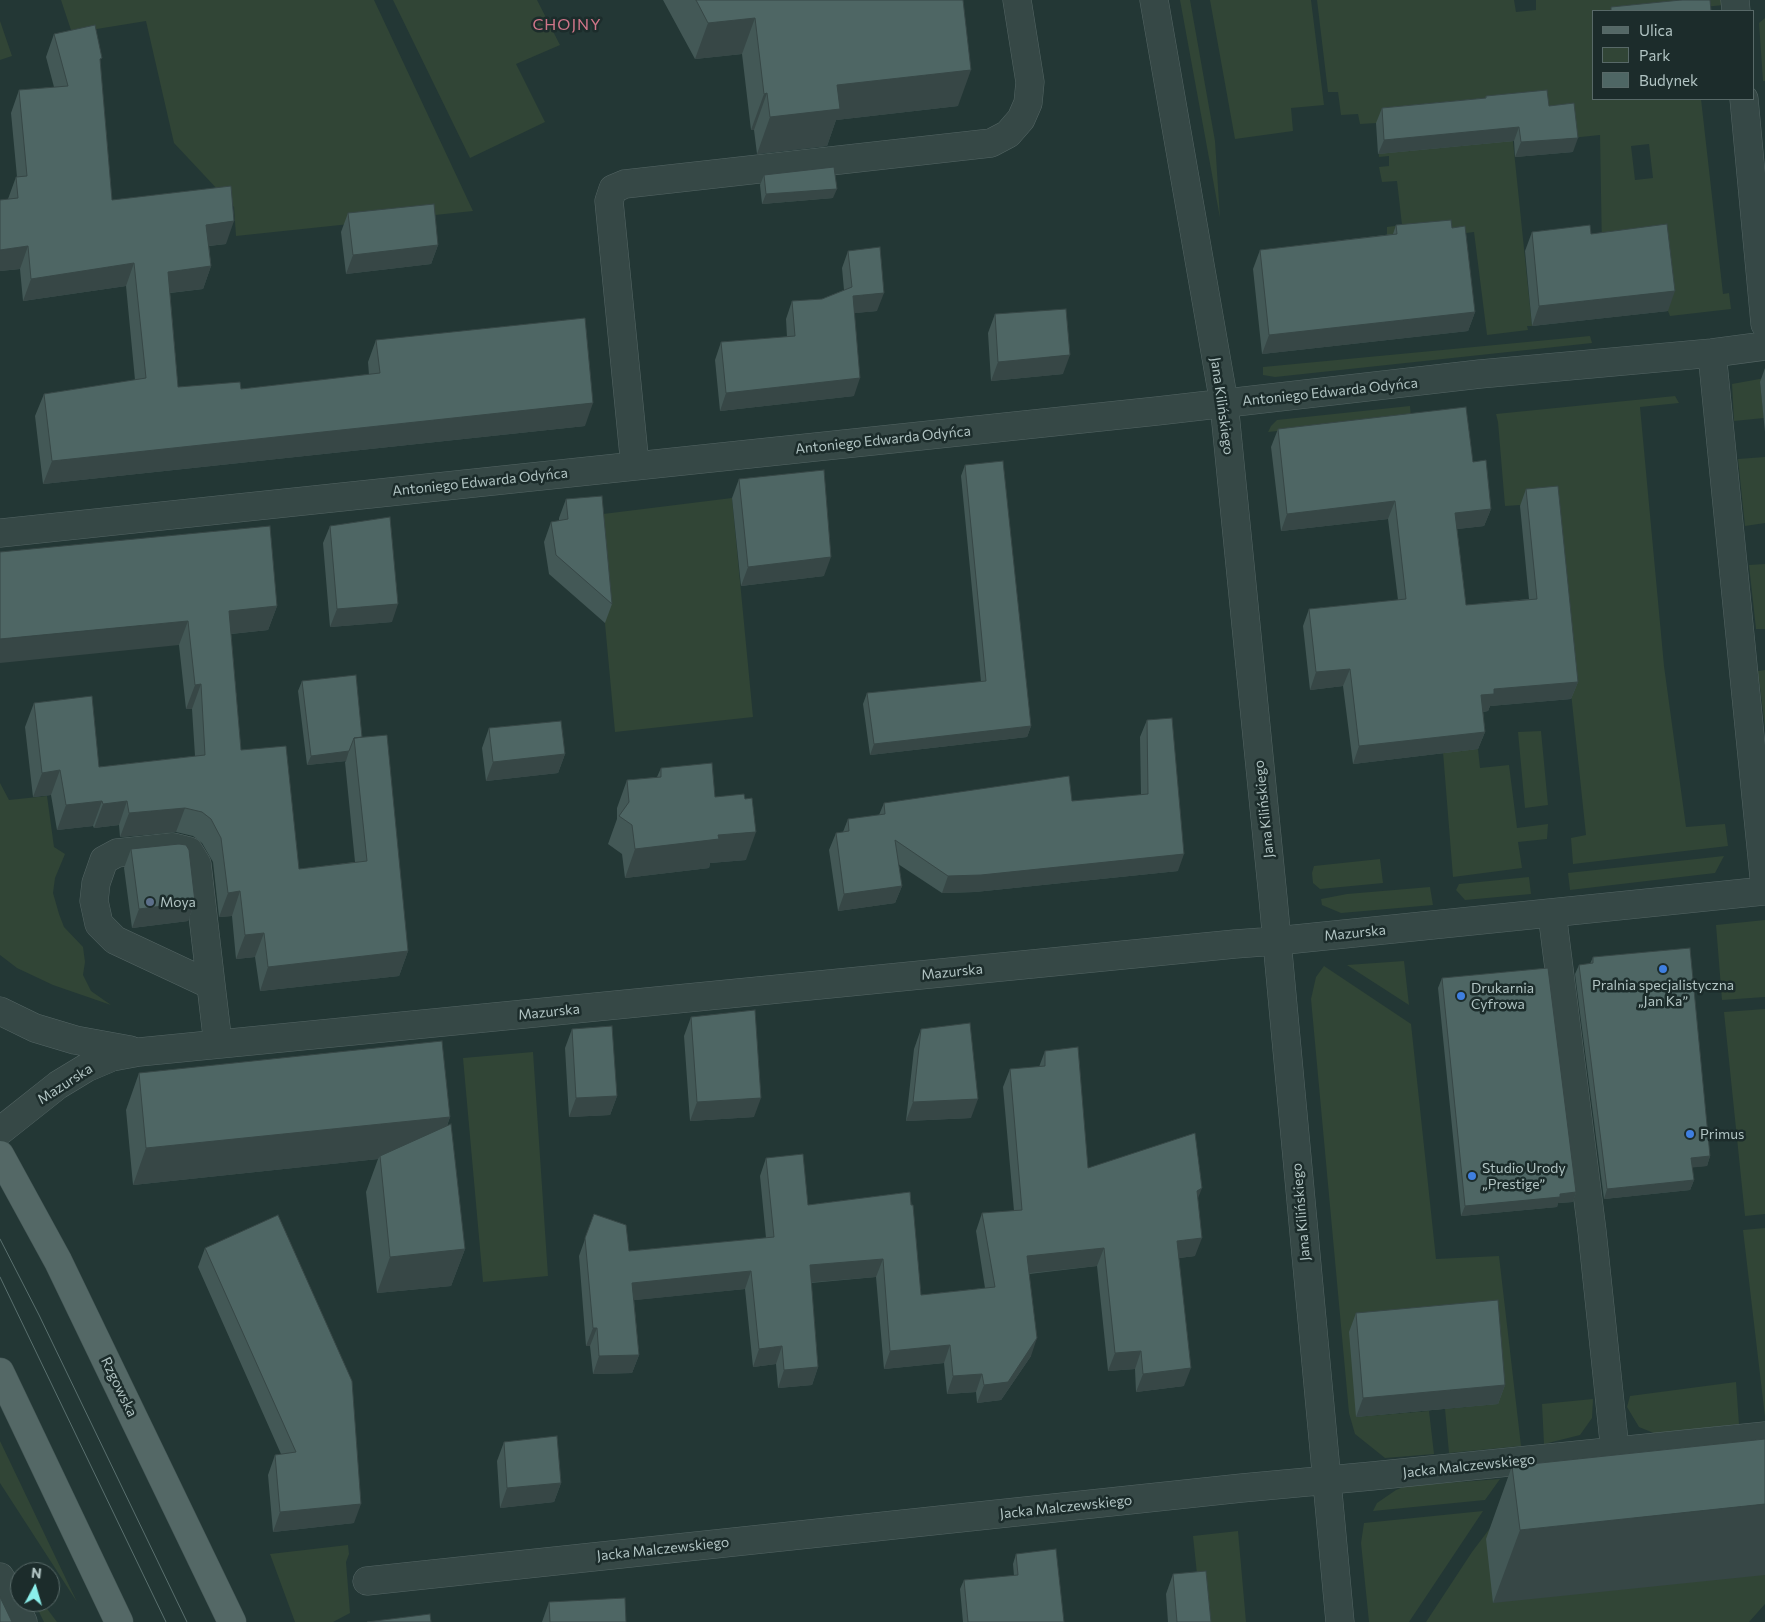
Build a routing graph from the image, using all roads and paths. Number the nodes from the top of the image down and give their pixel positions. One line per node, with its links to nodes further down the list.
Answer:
1 (1017, 0): 8 (street)
2 (1154, 0): 7 (street, Jana Kilińskiego)
3 (1744, 100): 4 (street)
4 (1765, 324)
5 (1765, 346): 6 (street, Antoniego Edwarda Odyńca)
6 (1712, 353): 7 (street, Antoniego Edwarda Odyńca); 10 (street)
7 (1224, 403): 8 (street, Antoniego Edwarda Odyńca); 13 (street, Jana Kilińskiego)
8 (635, 466): 9 (street, Antoniego Edwarda Odyńca)
9 (0, 533)
10 (1765, 887)
11 (1765, 891): 12 (street, Mazurska)
12 (1552, 913): 13 (street, Mazurska); 22 (street)
13 (1276, 941): 16 (street, Mazurska); 23 (street, Jana Kilińskiego)
14 (211, 985): 14 (street); 16 (street)
15 (0, 1010): 17 (street, Mazurska)
16 (218, 1044): 17 (street, Mazurska)
17 (139, 1052): 18 (street, Mazurska)
18 (0, 1131)
19 (0, 1155): 28 (main road, Rzgowska)
20 (0, 1372): 27 (main road)
21 (1765, 1436): 22 (street, Jacka Malczewskiego)
22 (1615, 1451): 23 (street, Jacka Malczewskiego)
23 (1326, 1481): 25 (street, Jacka Malczewskiego); 29 (street, Jana Kilińskiego)
24 (0, 1577): 26 (street)
25 (367, 1581)
26 (23, 1622)
27 (119, 1622)
28 (232, 1622)
29 (1340, 1622)

